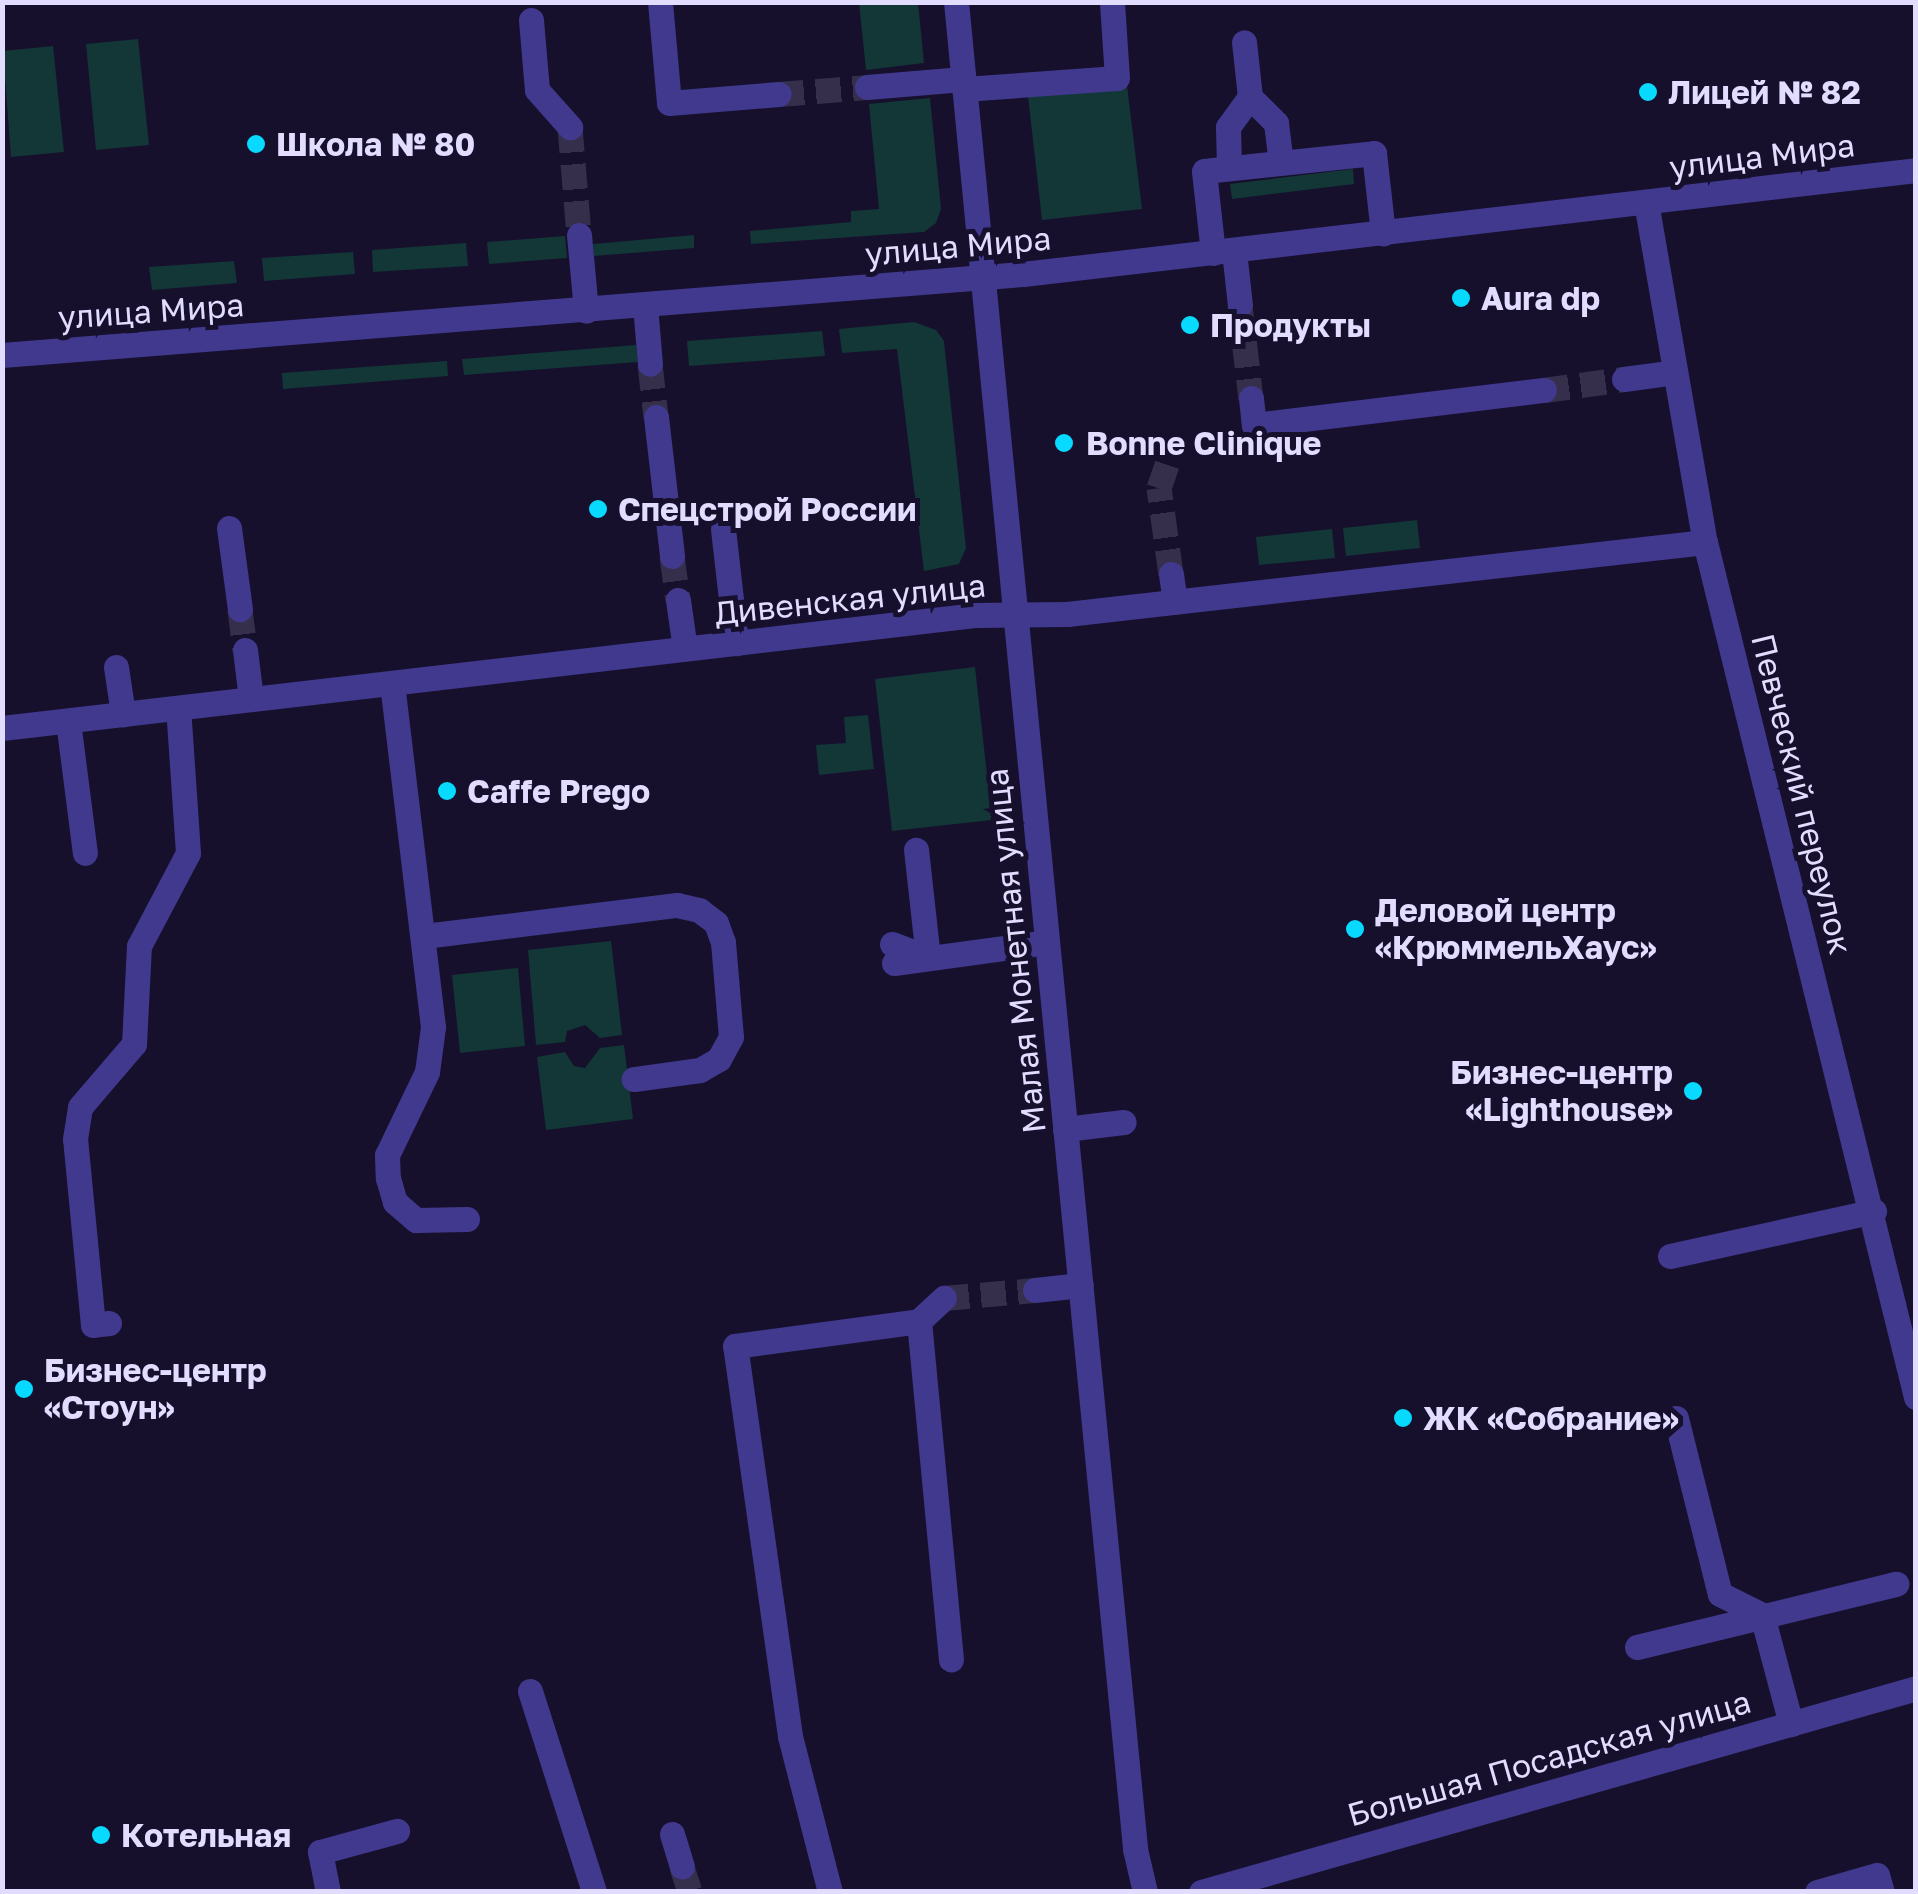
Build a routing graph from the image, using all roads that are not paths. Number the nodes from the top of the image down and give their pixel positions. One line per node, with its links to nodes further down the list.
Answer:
1 (660, 2): 8 (street)
2 (956, 2): 6 (street, Малая Монетная улица)
3 (1112, 2): 6 (street)
4 (531, 20): 10 (street)
5 (1244, 42): 9 (street)
6 (964, 84): 7 (street); 18 (street, Малая Монетная улица)
7 (867, 87)
8 (779, 94)
9 (1250, 97): 11 (street); 12 (street)
10 (570, 127)
11 (1280, 162): 12 (street); 16 (street)
12 (1229, 168): 17 (street)
13 (1916, 170): 14 (street, улица Мира)
14 (1646, 202): 16 (street, улица Мира); 24 (street, Певческий переулок)
15 (579, 234): 21 (street)
16 (1383, 234): 17 (street, улица Мира)
17 (1224, 252): 18 (street, улица Мира); 20 (street)
18 (982, 278): 19 (street, улица Мира); 37 (street, Малая Монетная улица)
19 (644, 305): 21 (street, улица Мира); 23 (street)
20 (1240, 306)
21 (586, 310): 22 (street, улица Мира)
22 (2, 355)
23 (650, 364)
24 (1675, 372): 25 (street); 31 (street, Певческий переулок)
25 (1624, 379)
26 (1544, 390): 27 (street)
27 (1251, 398)
28 (656, 417): 32 (street)
29 (229, 528): 36 (street)
30 (723, 528): 38 (street)
31 (1705, 542): 35 (street, Дивенская улица); 57 (street, Певческий переулок)
32 (672, 556)
33 (1171, 574): 35 (street)
34 (678, 600): 39 (street)
35 (1175, 602): 37 (street, Дивенская улица)
36 (240, 609)
37 (1015, 614): 38 (street, Дивенская улица); 51 (street, Малая Монетная улица)
38 (736, 643): 39 (street, Дивенская улица)
39 (684, 649): 42 (street, Дивенская улица)
40 (245, 650): 43 (street)
41 (116, 666): 45 (street)
42 (392, 683): 43 (street, Дивенская улица); 50 (street)
43 (251, 699): 44 (street, Дивенская улица)
44 (178, 708): 45 (street, Дивенская улица); 64 (street)
45 (123, 714): 46 (street, Дивенская улица)
46 (68, 720): 47 (street, Дивенская улица); 49 (street)
47 (2, 728)
48 (916, 850): 53 (street)
49 (85, 853)
50 (424, 936): 54 (street); 58 (street)
51 (1047, 942): 53 (street); 56 (street, Малая Монетная улица)
52 (892, 953): 53 (street)
53 (928, 958)
54 (634, 1079)
55 (1124, 1122): 56 (street)
56 (1065, 1129): 60 (street, Малая Монетная улица)
57 (1874, 1211): 59 (street); 65 (street, Певческий переулок)
58 (466, 1219)
59 (1670, 1256)
60 (1080, 1285): 61 (street); 81 (street, Малая Монетная улица)
61 (1035, 1290)
62 (944, 1298): 63 (street)
63 (920, 1321): 71 (street); 80 (street)
64 (109, 1323)
65 (1912, 1366): 66 (street, Певческий переулок)
66 (1916, 1397)
67 (1676, 1418): 69 (street)
68 (1896, 1584): 69 (street)
69 (1762, 1616): 70 (street); 74 (street)
70 (1637, 1646)
71 (951, 1660)
72 (1916, 1688): 74 (street, Большая Посадская улица)
73 (530, 1691): 79 (street)
74 (1791, 1724): 82 (street, Большая Посадская улица)
75 (397, 1831): 78 (street)
76 (672, 1834): 77 (street)
77 (682, 1867)
78 (328, 1892)
79 (594, 1892)
80 (830, 1892)
81 (1145, 1892)
82 (1201, 1892)
83 (1818, 1892): 84 (street)
84 (1882, 1892)

